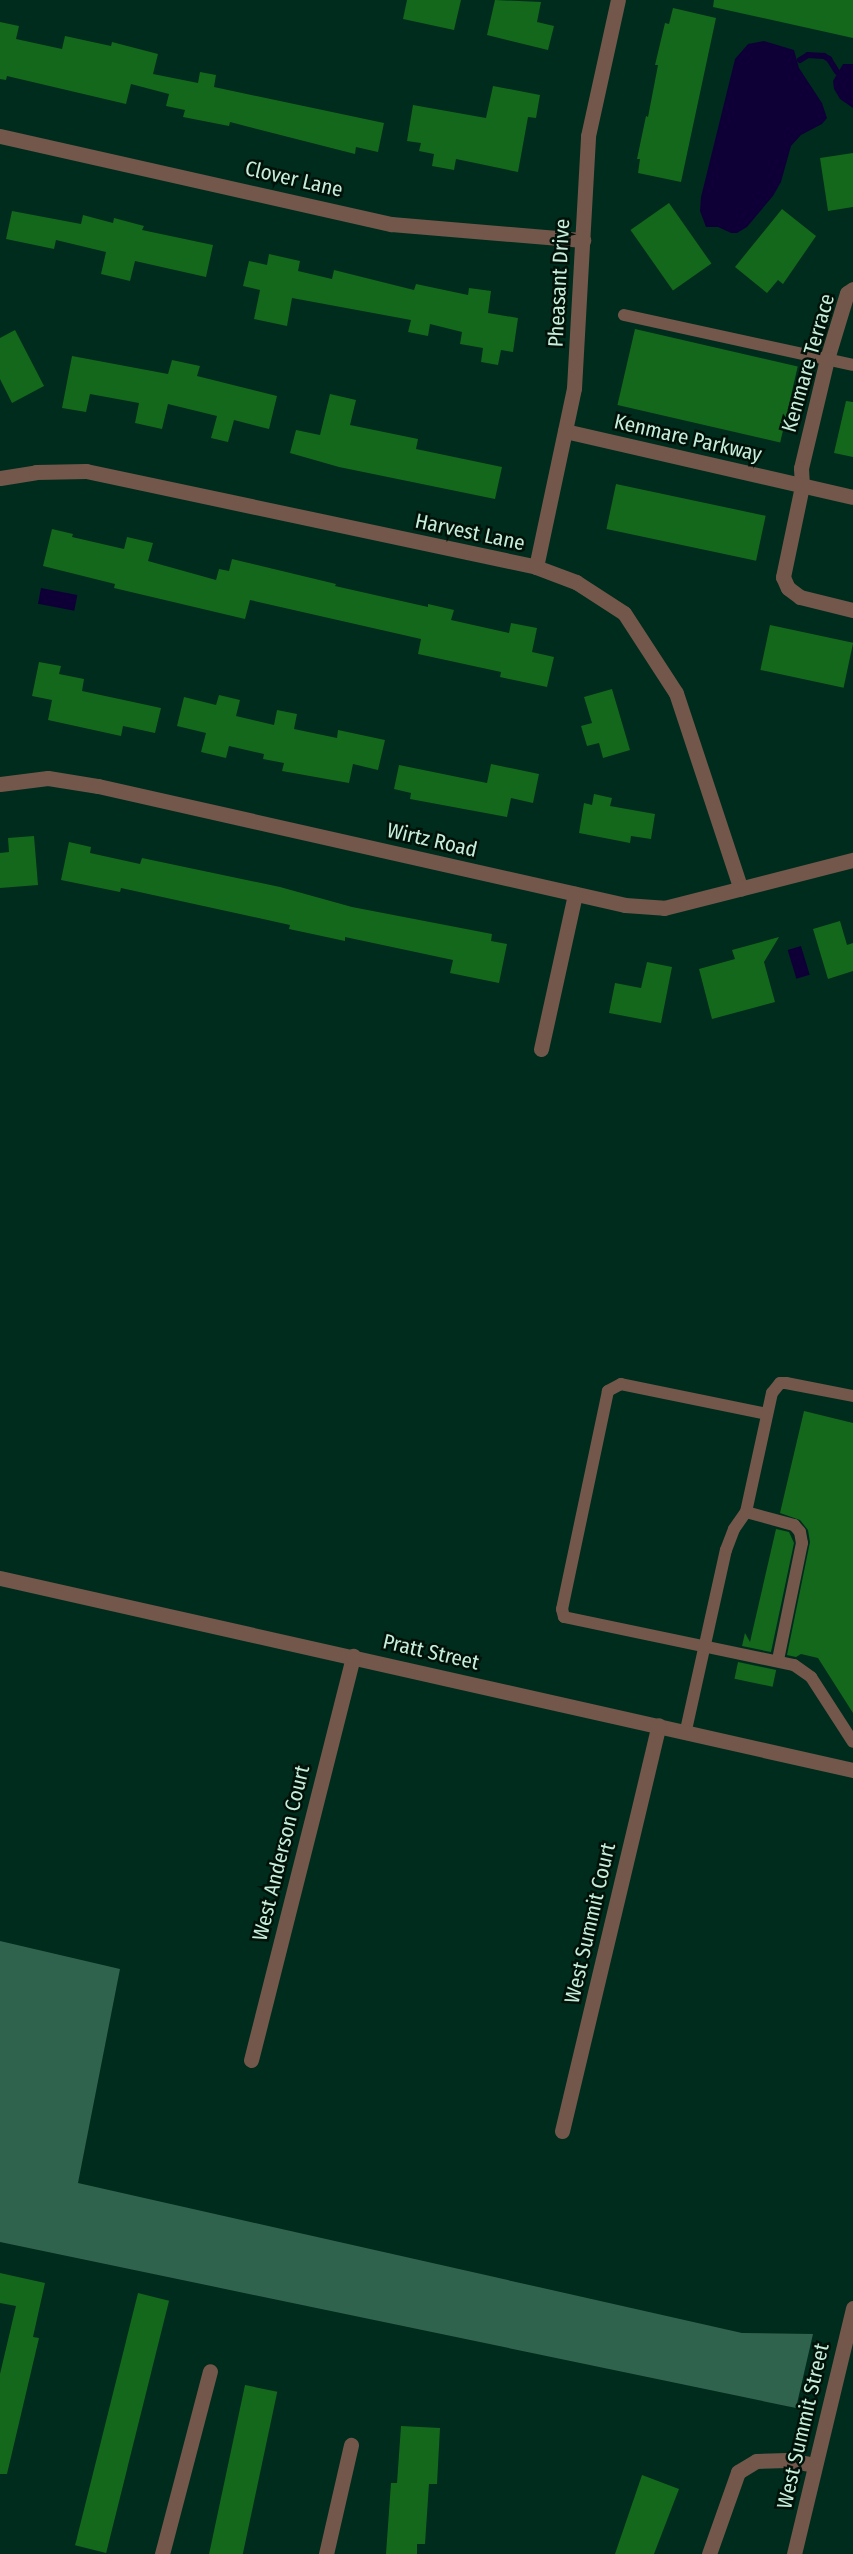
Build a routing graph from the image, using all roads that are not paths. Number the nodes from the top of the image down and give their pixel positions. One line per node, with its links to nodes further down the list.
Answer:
1 (618, 0): 3 (street, Pheasant Drive)
2 (0, 136): 3 (street, Clover Lane)
3 (582, 240): 8 (street, Pheasant Drive)
4 (853, 288): 6 (street, Kenmare Terrace)
5 (624, 315): 6 (lane)
6 (827, 359): 7 (lane); 10 (street, Kenmare Terrace)
7 (853, 365)
8 (565, 431): 10 (street, Kenmare Parkway); 12 (street, Pheasant Drive)
9 (0, 478): 12 (street, Harvest Lane)
10 (802, 486): 11 (street, Kenmare Parkway); 13 (street)
11 (853, 497)
12 (537, 567): 16 (street, Harvest Lane)
13 (853, 610)
14 (0, 784): 17 (street, Wirtz Road)
15 (853, 860): 16 (street, Wirtz Road)
16 (741, 890): 17 (street, Wirtz Road)
17 (575, 894): 18 (street)
18 (541, 1049)
19 (853, 1396): 20 (lane)
20 (767, 1414): 21 (lane); 23 (lane)
21 (746, 1512): 23 (lane); 25 (lane)
22 (0, 1578): 24 (street, Pratt Street)
23 (704, 1646): 25 (lane); 27 (lane)
24 (353, 1656): 26 (street, Pratt Street); 30 (street, West Anderson Court)
25 (778, 1660): 28 (lane)
26 (659, 1725): 27 (street, Pratt Street); 31 (street, West Summit Court)
27 (686, 1731): 29 (street, Pratt Street)
28 (853, 1742)
29 (853, 1770)
30 (251, 2060)
31 (562, 2132)
32 (853, 2308): 35 (street, West Summit Street)
33 (210, 2371): 36 (street)
34 (351, 2445): 37 (street)
35 (815, 2465): 38 (street); 39 (street, West Summit Street)
36 (162, 2554)
37 (326, 2554)
38 (709, 2554)
39 (794, 2554)

